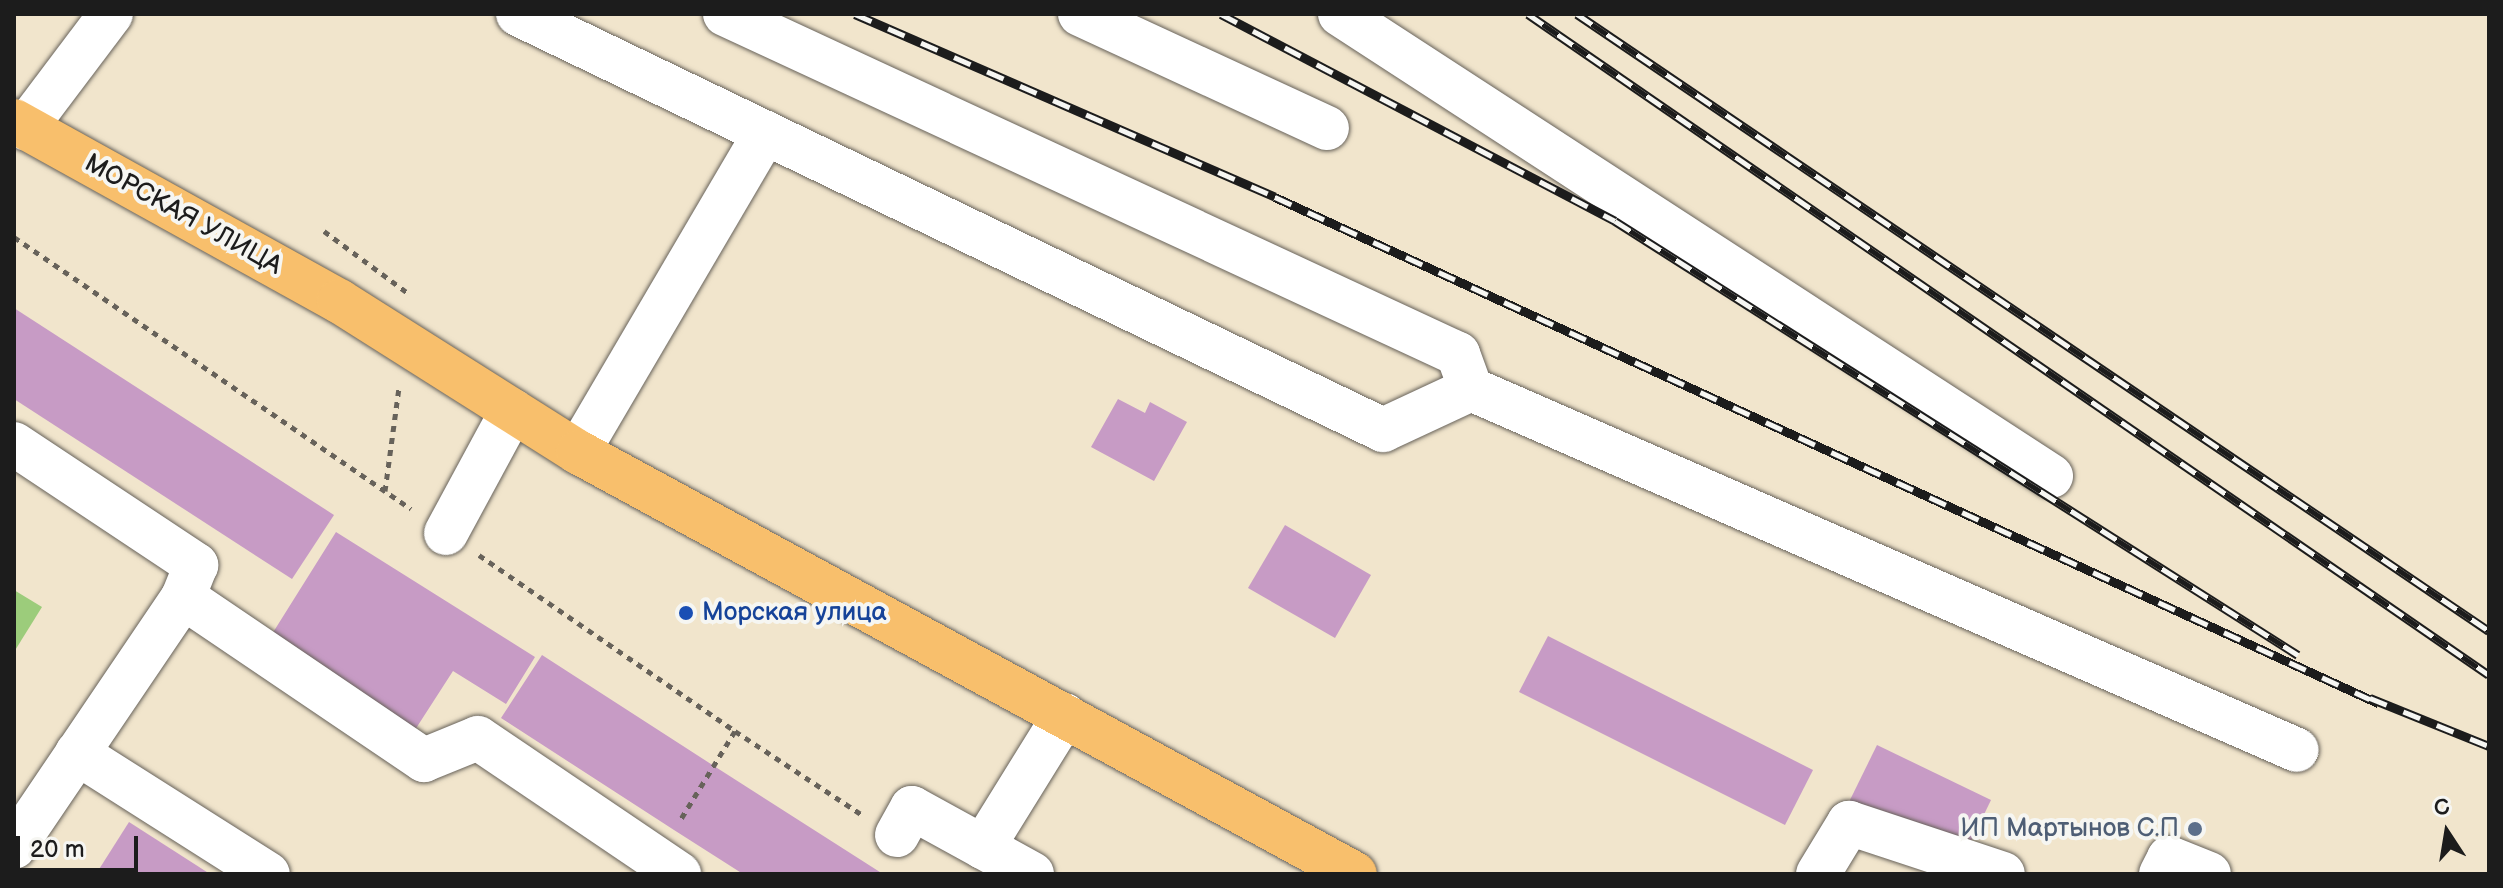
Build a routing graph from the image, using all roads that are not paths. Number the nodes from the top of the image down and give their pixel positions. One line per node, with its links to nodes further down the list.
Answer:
1 (111, 14): 6 (lane)
2 (518, 14): 8 (lane)
3 (725, 14): 9 (lane)
4 (1080, 14): 7 (lane)
5 (1340, 14): 13 (lane)
6 (20, 125): 10 (main road, МОРСКАЯ УЛИЦА)
7 (1327, 128)
8 (765, 133): 9 (lane); 12 (lane)
9 (1471, 389): 17 (lane)
10 (512, 411): 12 (main road, МОРСКАЯ УЛИЦА); 14 (lane)
11 (14, 444): 15 (lane)
12 (578, 452): 16 (main road, МОРСКАЯ УЛИЦА)
13 (2051, 476)
14 (446, 533)
15 (183, 597): 18 (lane); 23 (lane)
16 (1065, 715): 21 (lane); 25 (main road, МОРСКАЯ УЛИЦА)
17 (2297, 750)
18 (77, 753): 20 (lane); 22 (lane)
19 (897, 835): 21 (lane)
20 (14, 847)
21 (983, 847): 24 (lane)
22 (268, 874)
23 (679, 874)
24 (1032, 874)
25 (1355, 874)
26 (1818, 874): 27 (lane)
27 (2003, 874)
28 (2161, 874): 29 (lane)
29 (2209, 874)

